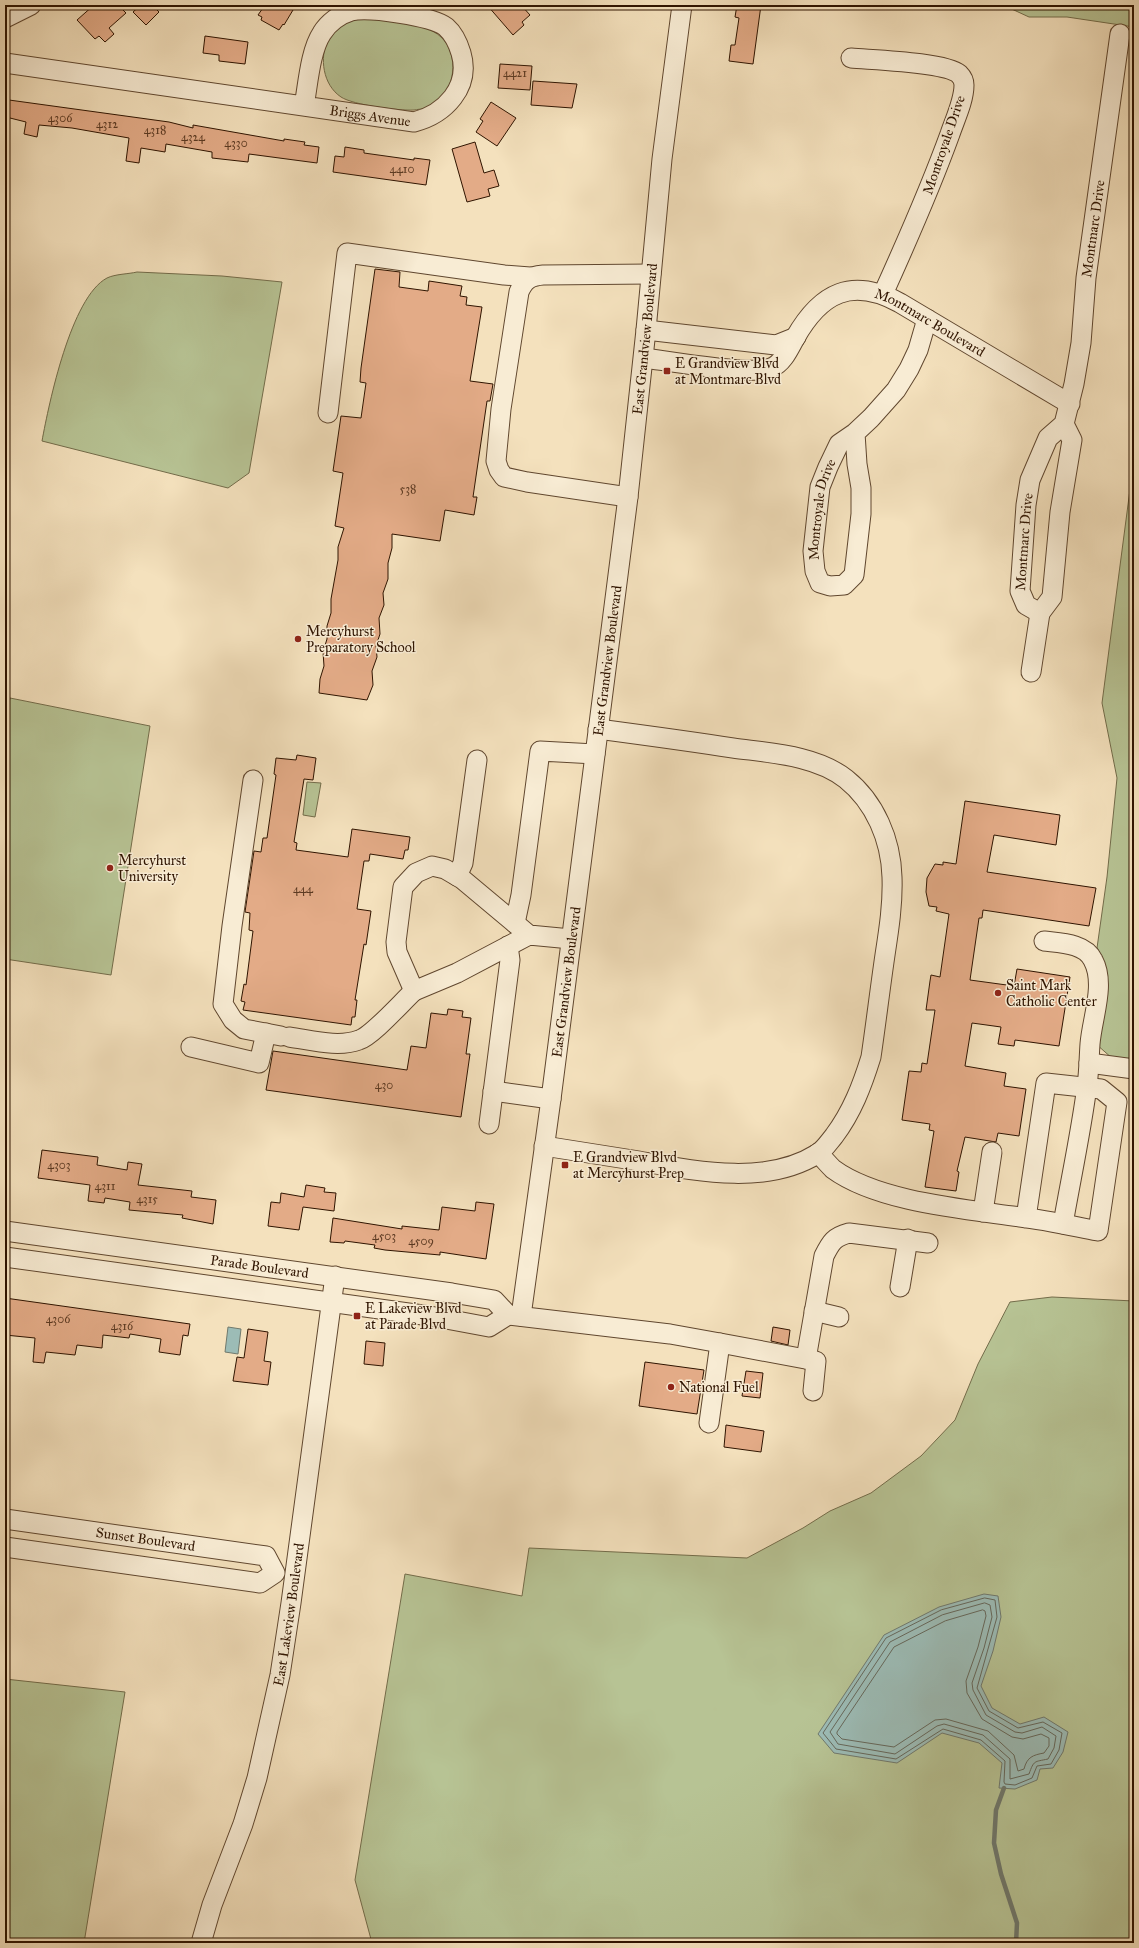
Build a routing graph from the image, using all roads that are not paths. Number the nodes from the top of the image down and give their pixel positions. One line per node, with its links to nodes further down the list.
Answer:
1 (31, 5): 3 (street)
2 (682, 5): 8 (street, East Grandview Boulevard)
3 (5, 18)
4 (1120, 34): 15 (street, Montmarc Drive)
5 (851, 58): 10 (street, Montroyale Drive)
6 (5, 63): 7 (street, Briggs Avenue)
7 (304, 106): 7 (street, Briggs Avenue)
8 (651, 274): 9 (street); 12 (street, East Grandview Boulevard)
9 (530, 277): 16 (street); 19 (street)
10 (883, 294): 11 (street, Montmarc Boulevard); 13 (street, Montmarc Boulevard)
11 (927, 319): 15 (street, Montmarc Boulevard); 18 (street, Montroyale Drive)
12 (646, 330): 13 (street); 14 (street, East Grandview Boulevard)
13 (796, 337): 14 (street, Montmarc Boulevard)
14 (644, 358): 19 (street, East Grandview Boulevard)
15 (1070, 404): 17 (street, Montmarc Drive)
16 (328, 413)
17 (1064, 424): 20 (street, Montmarc Drive); 20 (street, Montmarc Drive)
18 (855, 433): 18 (street, Montroyale Drive)
19 (628, 497): 22 (street, East Grandview Boulevard)
20 (1040, 613): 21 (street, Montmarc Drive)
21 (1031, 672)
22 (598, 730): 23 (street, East Grandview Boulevard); 42 (street)
23 (595, 754): 27 (street); 28 (street, East Grandview Boulevard)
24 (477, 760): 26 (street)
25 (253, 780): 32 (street)
26 (458, 876): 27 (street); 31 (street)
27 (522, 929): 28 (street); 30 (street)
28 (571, 940): 38 (street, East Grandview Boulevard)
29 (1044, 941): 34 (street)
30 (508, 946): 31 (street); 37 (street)
31 (414, 991): 32 (street)
32 (279, 1035): 33 (street)
33 (191, 1047)
34 (1089, 1063): 35 (street); 36 (street)
35 (1134, 1069)
36 (1087, 1088): 44 (street); 45 (street); 45 (street)
37 (493, 1091): 38 (street); 39 (street)
38 (550, 1099): 40 (street, East Grandview Boulevard)
39 (489, 1124)
40 (544, 1146): 42 (street); 54 (street, East Grandview Boulevard)
41 (992, 1152): 43 (street)
42 (818, 1153): 43 (street)
43 (983, 1212): 44 (street)
44 (1026, 1218): 45 (street)
45 (1063, 1224)
46 (5, 1231): 50 (street, Parade Boulevard)
47 (908, 1239): 48 (street); 51 (street); 53 (street)
48 (928, 1242)
49 (5, 1257): 52 (street, Parade Boulevard)
50 (335, 1276): 52 (street, East Lakeview Boulevard); 54 (street, Parade Boulevard)
51 (900, 1287)
52 (330, 1302): 54 (street, Parade Boulevard); 63 (street, East Lakeview Boulevard)
53 (814, 1311): 55 (street); 57 (street)
54 (514, 1315): 56 (street)
55 (839, 1317)
56 (720, 1343): 57 (street); 59 (street)
57 (806, 1359): 58 (street)
58 (813, 1390)
59 (706, 1411)
60 (5, 1519): 62 (street, Sunset Boulevard)
61 (5, 1547): 62 (street, Sunset Boulevard)
62 (275, 1574): 63 (street)
63 (294, 1578): 64 (street, East Lakeview Boulevard)
64 (201, 1943)

